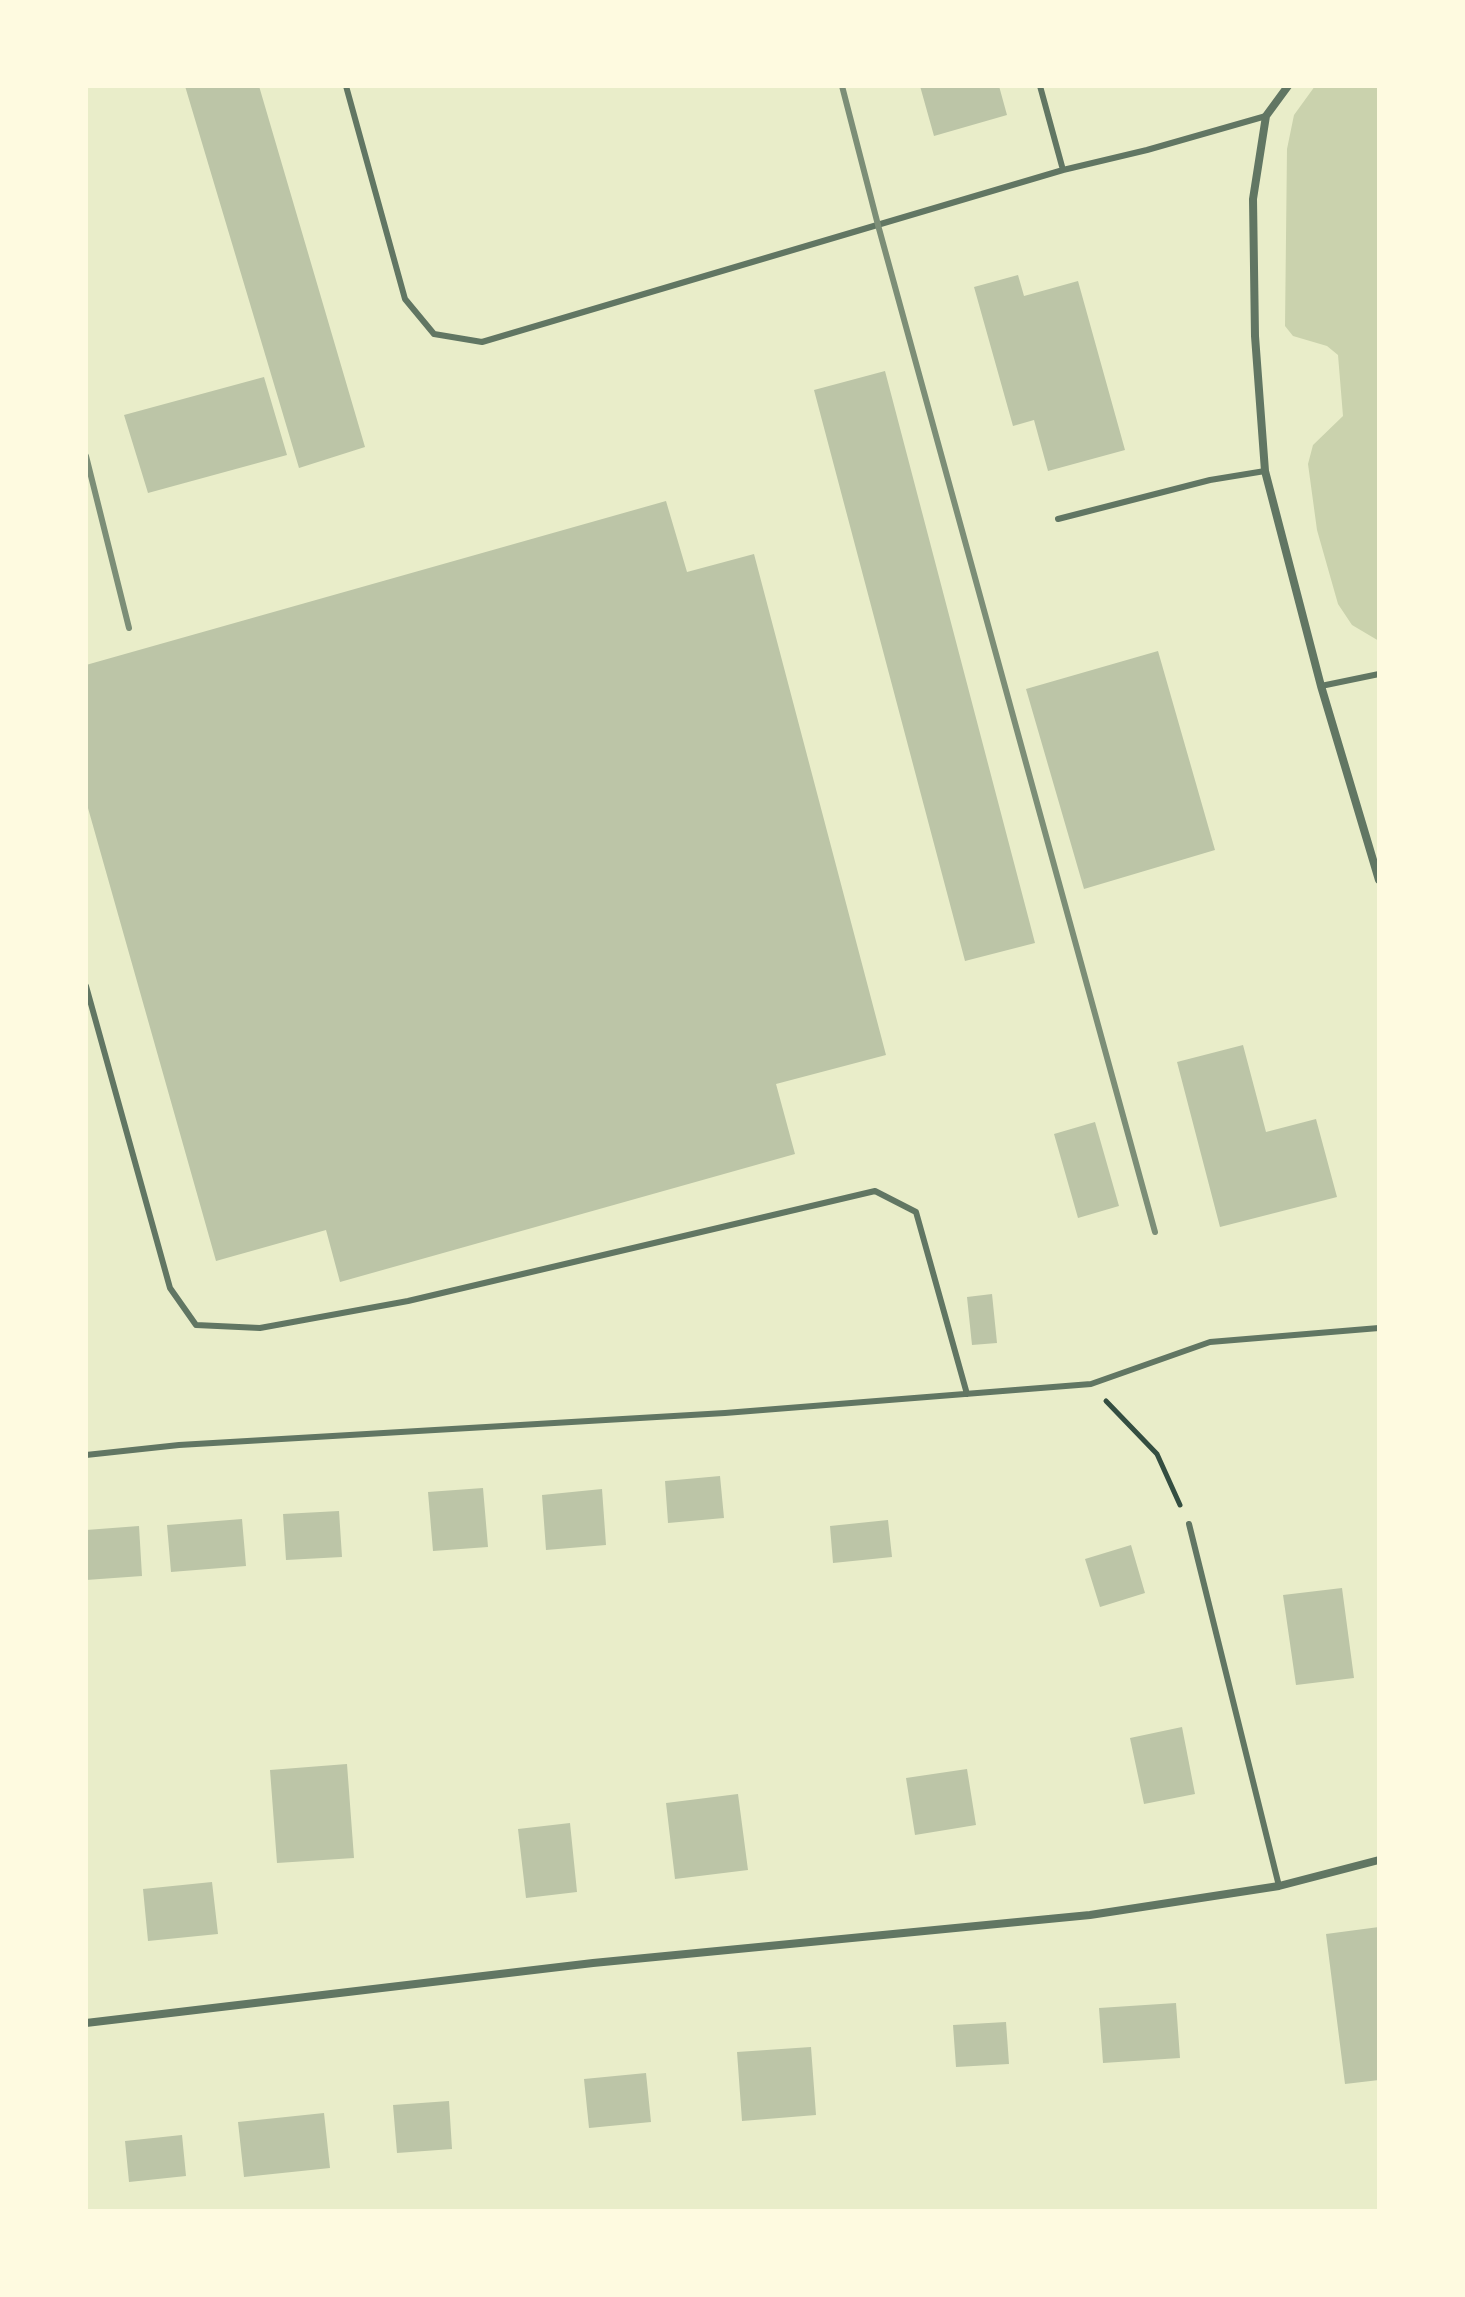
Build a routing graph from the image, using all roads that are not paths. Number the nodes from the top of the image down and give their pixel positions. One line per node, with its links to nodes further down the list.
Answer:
1 (346, 86): 5 (lane)
2 (1040, 86): 5 (lane)
3 (1288, 86): 4 (street)
4 (1266, 116): 5 (lane); 6 (street)
5 (1063, 170)
6 (1265, 471): 7 (lane); 9 (street)
7 (1058, 519)
8 (1379, 674): 9 (lane)
9 (1321, 686): 10 (street)
10 (1379, 880)
11 (86, 986): 13 (lane)
12 (1379, 1328): 13 (lane)
13 (967, 1394): 14 (lane)
14 (86, 1455)
15 (1189, 1524): 17 (lane)
16 (1379, 1860): 17 (street)
17 (1279, 1886): 18 (street)
18 (86, 2023)

